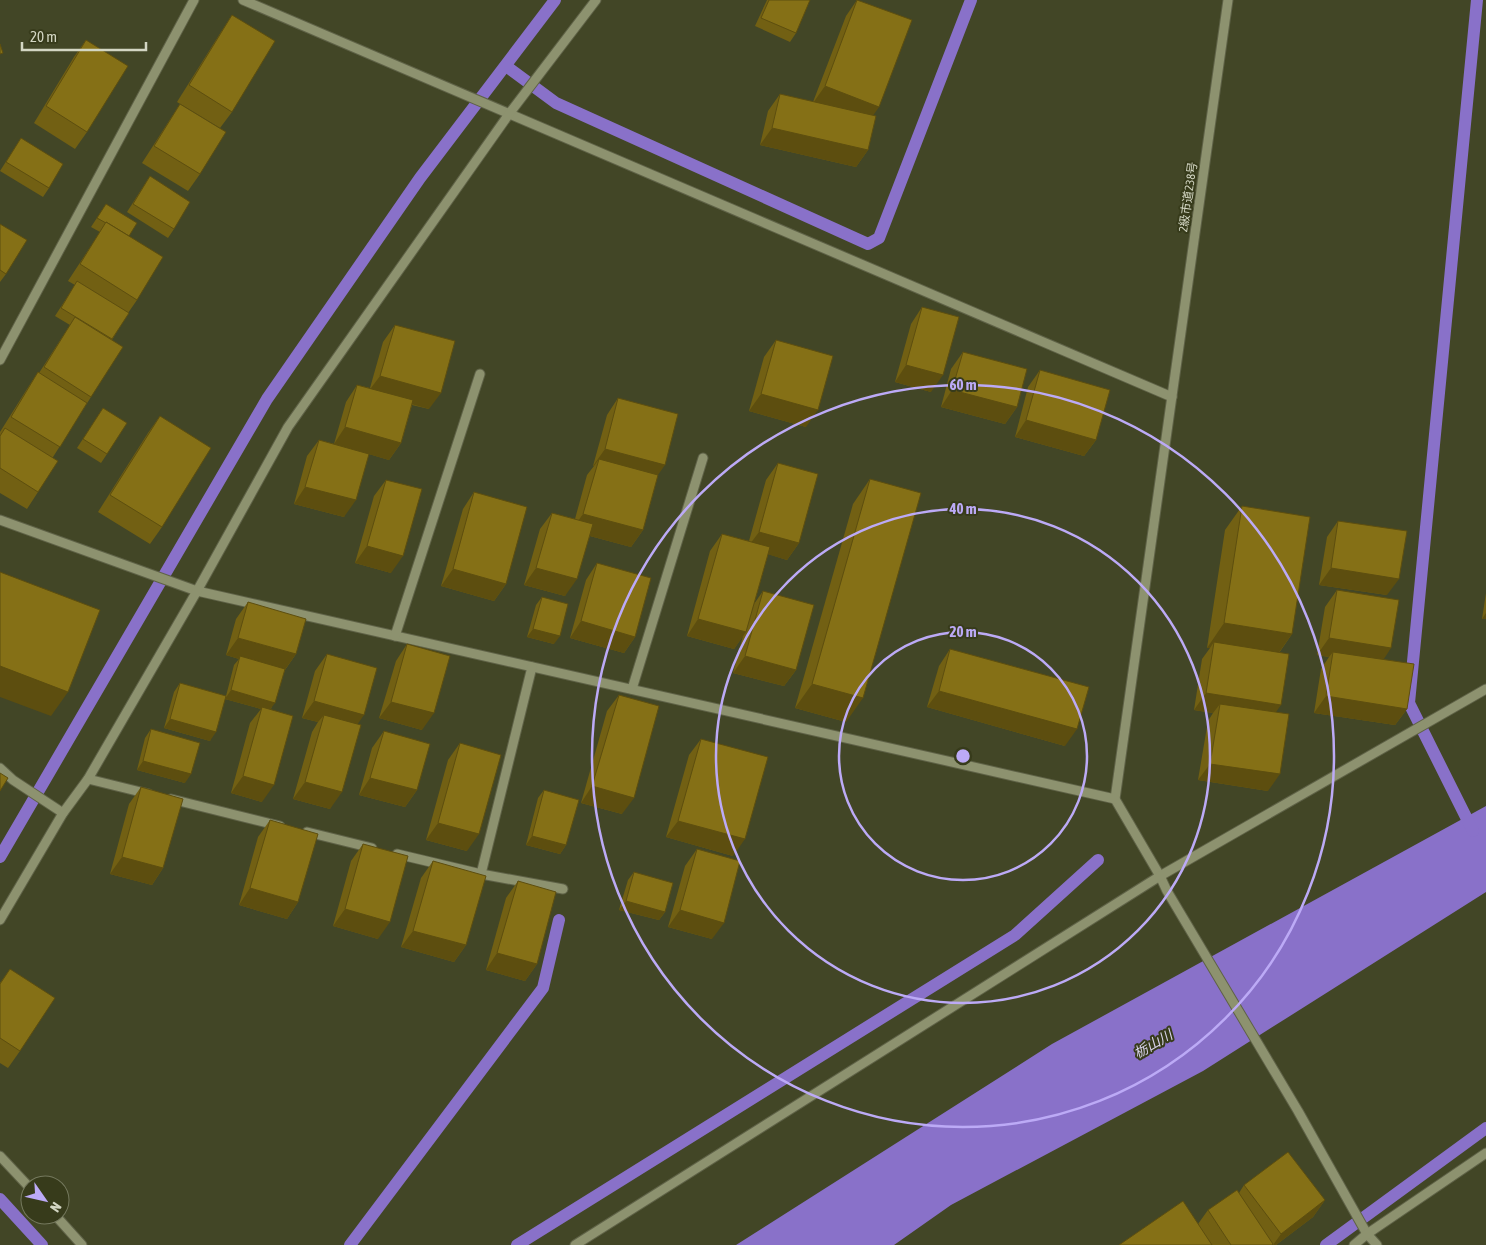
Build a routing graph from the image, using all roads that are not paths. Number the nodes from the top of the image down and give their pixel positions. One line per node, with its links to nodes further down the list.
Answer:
1 (194, 0): 6 (street)
2 (244, 0): 5 (street)
3 (596, 0): 5 (street)
4 (1228, 0): 8 (street, 2級市道238号)
5 (509, 114): 8 (street); 11 (street)
6 (0, 360)
7 (480, 374): 12 (street)
8 (1172, 398): 20 (street, 2級市道238号)
9 (703, 458): 15 (street)
10 (0, 520): 11 (street)
11 (197, 590): 12 (street); 17 (street)
12 (396, 636): 13 (street)
13 (532, 666): 15 (street); 24 (street)
14 (1486, 688): 25 (street)
15 (632, 689): 20 (street)
16 (0, 768): 21 (street)
17 (88, 780): 18 (street); 21 (street)
18 (155, 796)
19 (164, 798): 22 (street)
20 (1115, 799): 25 (street)
21 (63, 813): 27 (street)
22 (289, 828)
23 (299, 830): 24 (street)
24 (482, 874): 26 (street)
25 (1160, 876): 32 (street); 34 (street)
26 (563, 889)
27 (0, 920)
28 (1486, 1153): 32 (street)
29 (0, 1156): 30 (street)
30 (20, 1177)
31 (64, 1225): 33 (street)
32 (1367, 1234): 35 (street); 36 (street)
33 (82, 1245)
34 (575, 1245)
35 (1354, 1245)
36 (1377, 1245)

